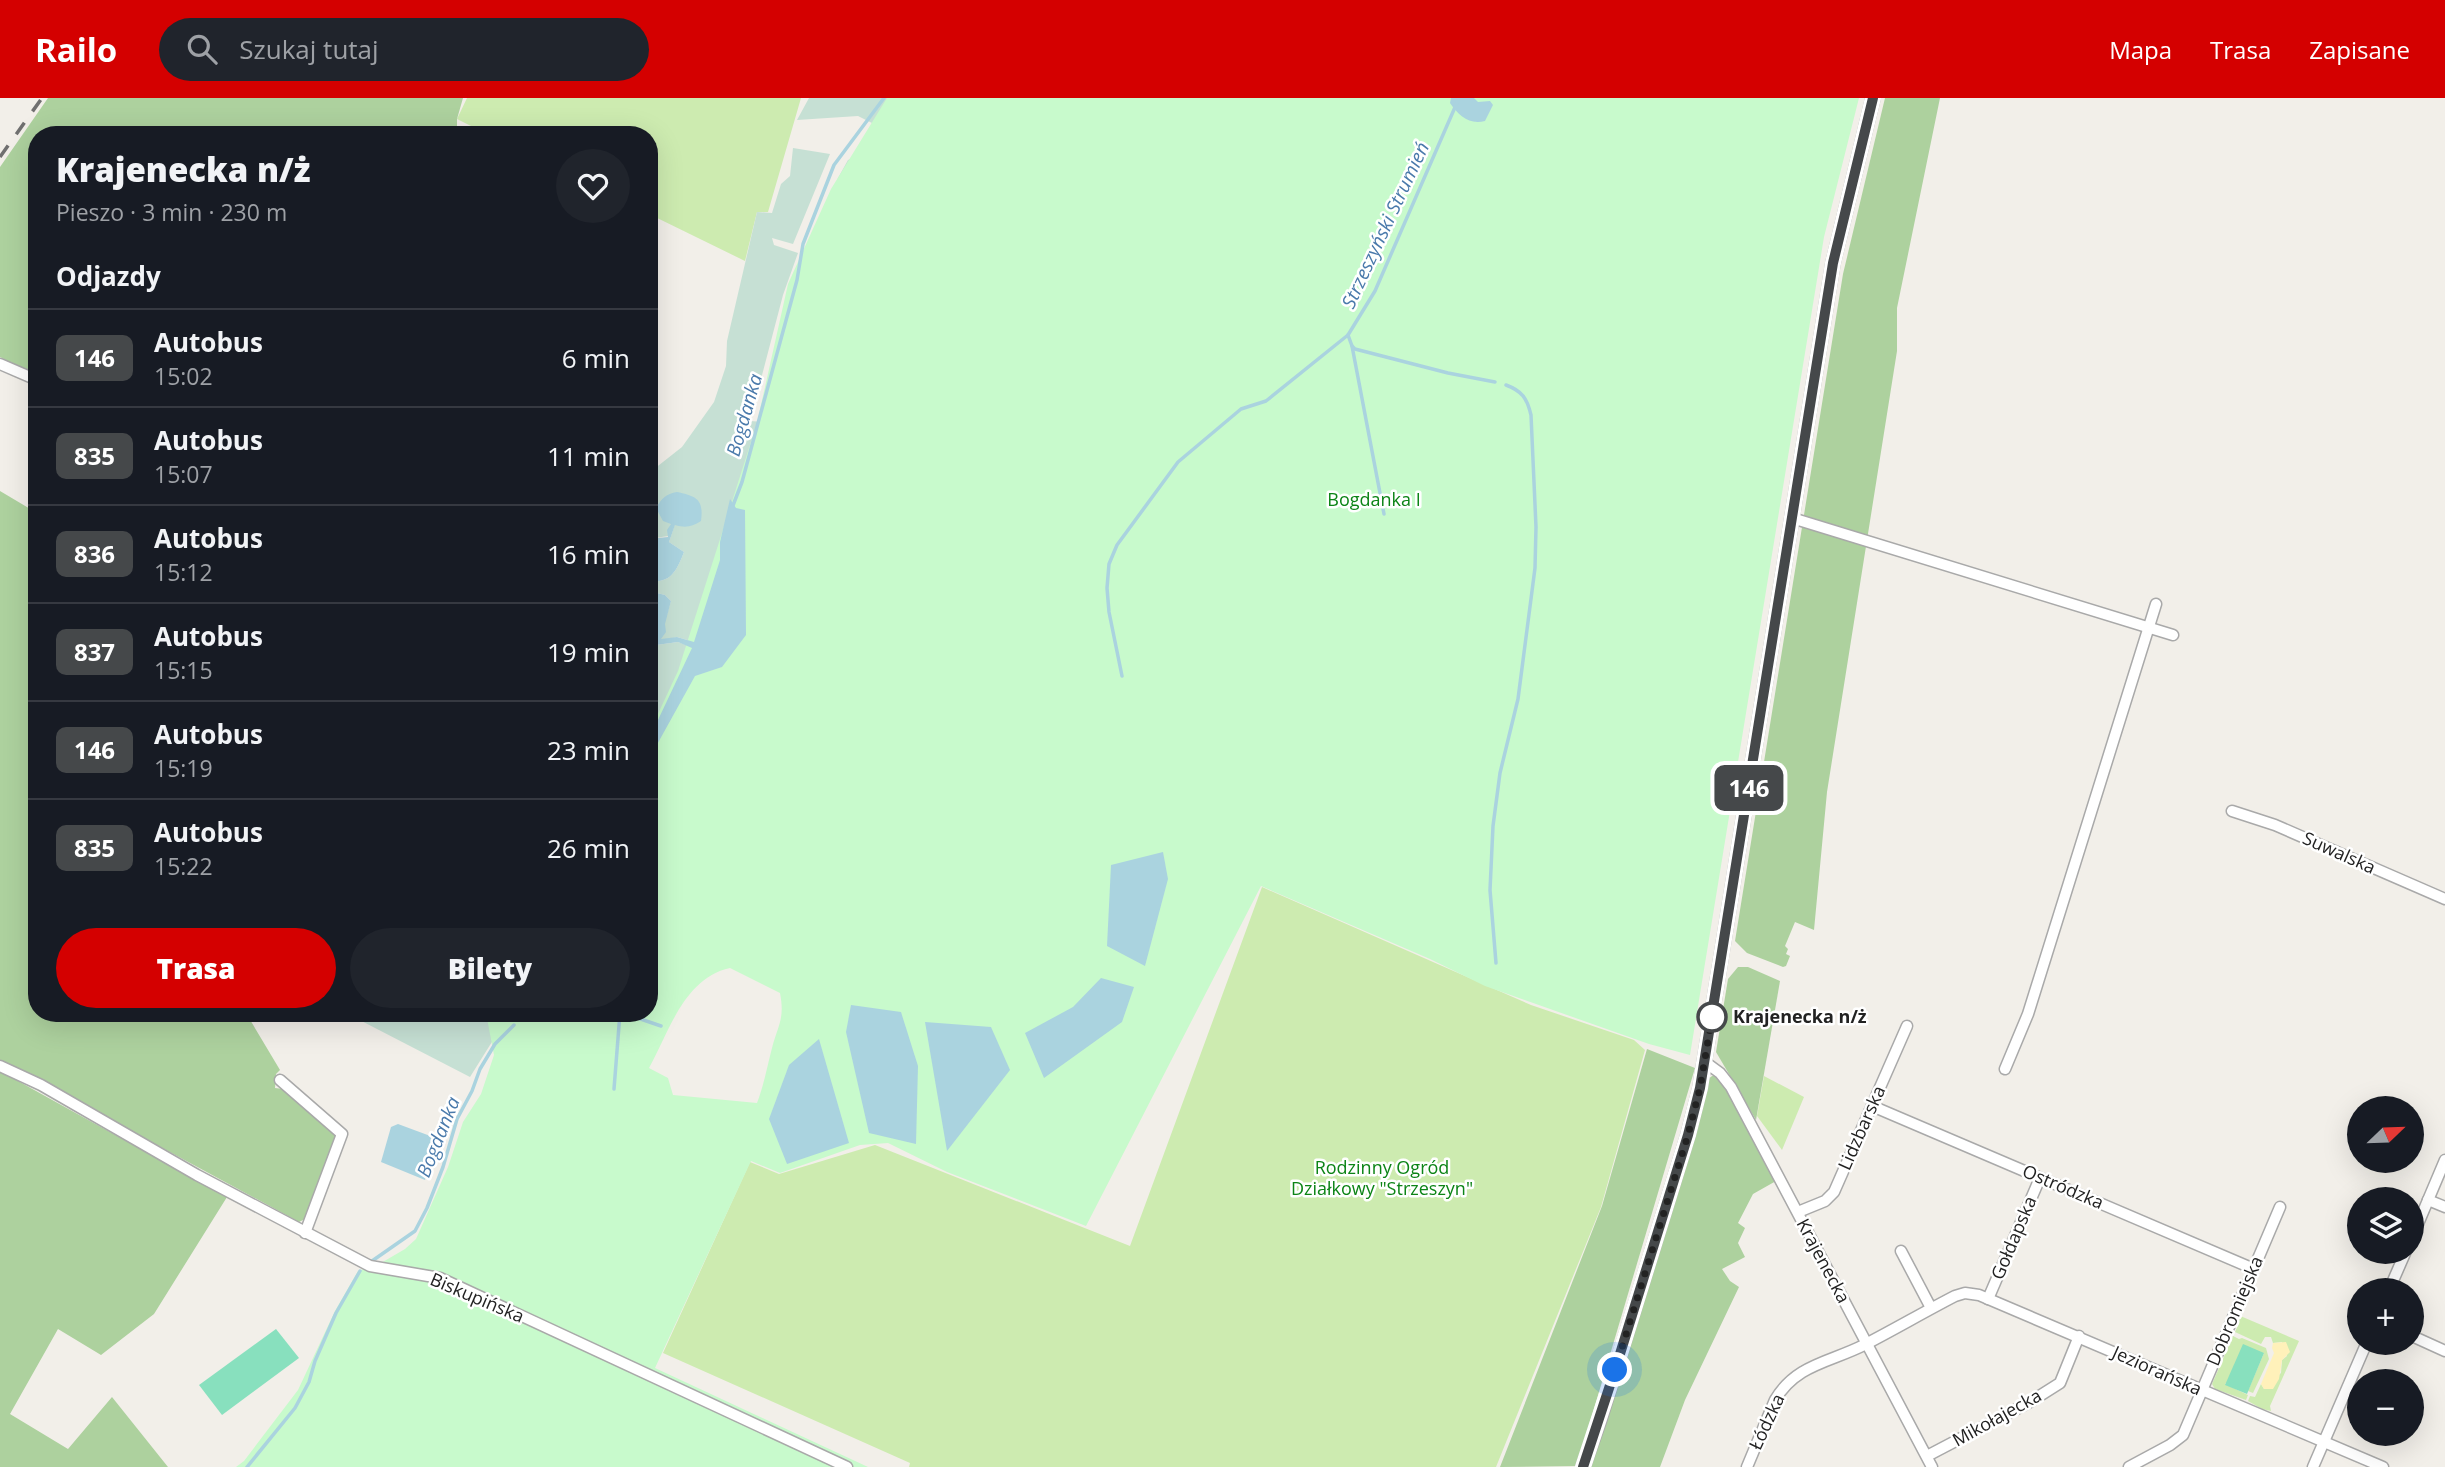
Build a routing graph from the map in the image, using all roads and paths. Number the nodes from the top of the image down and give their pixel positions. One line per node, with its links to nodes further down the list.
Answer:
1 (1872, 98): 4 (street)
2 (0, 364): 3 (street)
3 (28, 376)
4 (1792, 518): 6 (street); 11 (street)
5 (2156, 604): 6 (street)
6 (2149, 626): 7 (street); 13 (street)
7 (2173, 635)
8 (2232, 811): 9 (street, Suwalska)
9 (2445, 899)
10 (1907, 1026): 15 (street, Lidzbarska)
11 (1705, 1062): 22 (street, Krajenecka); 37 (street)
12 (0, 1066): 23 (street, Biskupińska)
13 (2005, 1069)
14 (279, 1080): 23 (street)
15 (1872, 1106): 17 (street, Ostródzka); 22 (street, Lidzbarska)
16 (2445, 1160): 18 (street)
17 (2040, 1178): 25 (street, Ostródzka); 26 (street, Gołdapska)
18 (2428, 1200): 20 (street); 21 (street)
19 (2280, 1207): 25 (street, Dobromiejska)
20 (2445, 1207)
21 (2424, 1210)
22 (1798, 1212): 30 (street, Krajenecka)
23 (305, 1233): 36 (street, Biskupińska)
24 (1901, 1251): 27 (street)
25 (2254, 1269): 33 (street, Dobromiejska)
26 (1988, 1299): 27 (street, Jeziorańska); 28 (street, Jeziorańska)
27 (1931, 1308): 30 (street, Jeziorańska)
28 (2079, 1336): 33 (street, Jeziorańska); 35 (street, Mikołajecka)
29 (2424, 1341): 31 (street)
30 (1867, 1343): 35 (street, Krajenecka); 38 (street, Łódzka)
31 (2445, 1351)
32 (2361, 1355): 34 (street)
33 (2202, 1390): 34 (street, Jeziorańska); 40 (street, Dobromiejska)
34 (2324, 1442): 41 (street); 42 (street, Jeziorańska)
35 (1927, 1457): 39 (street, Krajenecka)
36 (847, 1467)
37 (1583, 1467)
38 (1747, 1467)
39 (1933, 1467)
40 (2129, 1467)
41 (2313, 1467)
42 (2383, 1467)

